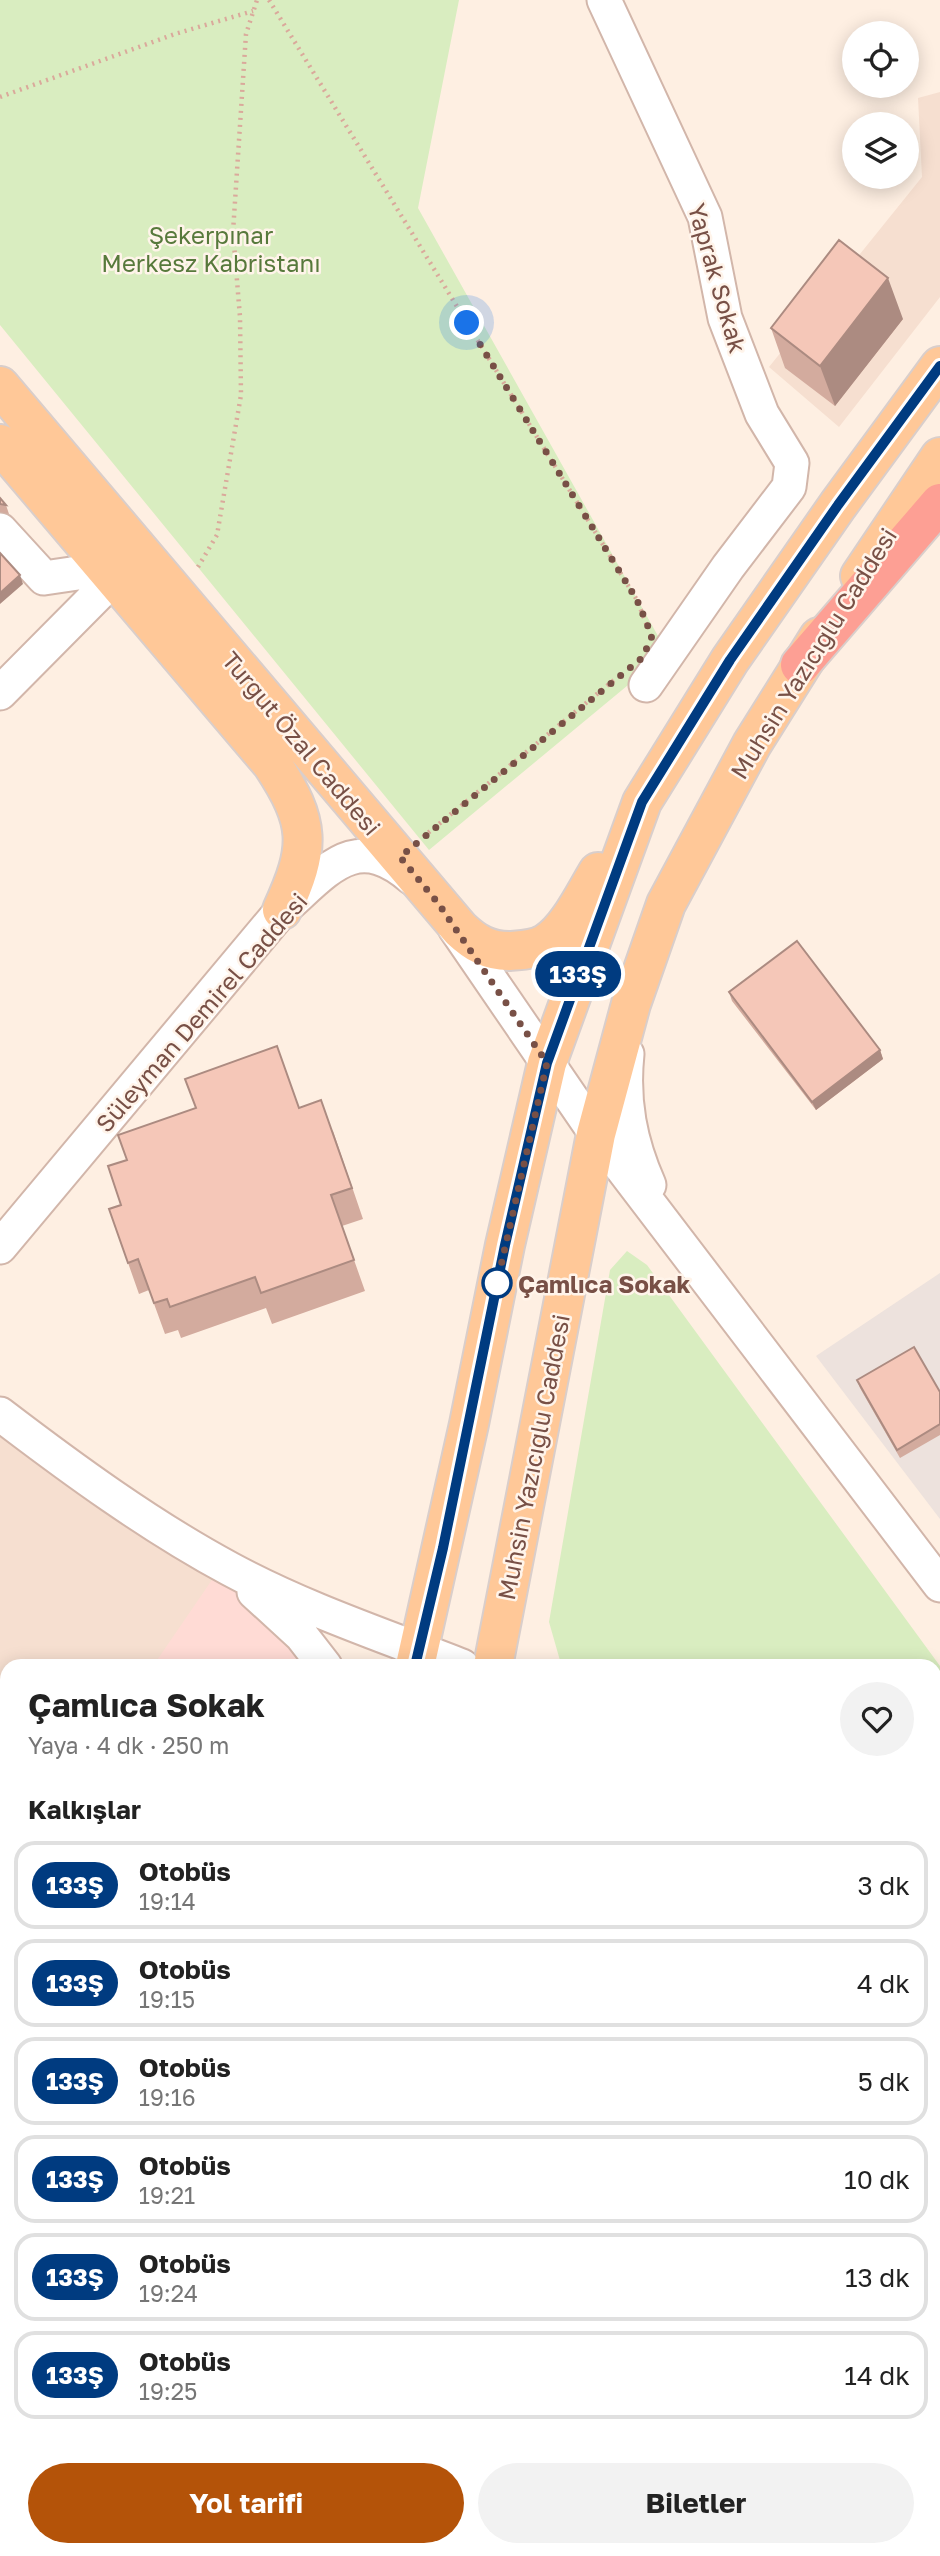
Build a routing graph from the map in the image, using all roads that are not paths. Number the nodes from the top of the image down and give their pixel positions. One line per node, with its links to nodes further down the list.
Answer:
1 (604, 0): 10 (street, Yaprak Sokak)
2 (940, 366): 12 (main road)
3 (0, 386): 13 (main road, Turgut Özal Caddesi)
4 (0, 444): 8 (main road, Turgut Özal Caddesi)
5 (940, 457): 9 (main road, Muhsin Yazıcığlu Caddesi)
6 (940, 503): 9 (highway)
7 (0, 530): 8 (street)
8 (109, 574): 11 (street); 14 (main road, Turgut Özal Caddesi)
9 (800, 666): 15 (main road, Muhsin Yazıcığlu Caddesi)
10 (634, 680)
11 (0, 693)
12 (642, 802): 13 (main road, Turgut Özal Caddesi); 16 (main road)
13 (434, 898): 14 (street, Süleyman Demirel Caddesi); 16 (street, Süleyman Demirel Caddesi)
14 (282, 910): 19 (street, Süleyman Demirel Caddesi)
15 (631, 1004): 17 (main road, Muhsin Yazıcığlu Caddesi); 18 (street)
16 (547, 1063): 17 (street, Süleyman Demirel Caddesi); 23 (main road)
17 (596, 1134): 18 (street, Süleyman Demirel Caddesi); 25 (main road, Muhsin Yazıcığlu Caddesi)
18 (668, 1229): 22 (street)
19 (0, 1247)
20 (0, 1413): 21 (street)
21 (229, 1569): 23 (street); 24 (street)
22 (940, 1585)
23 (417, 1658)
24 (320, 1659)
25 (494, 1659)

